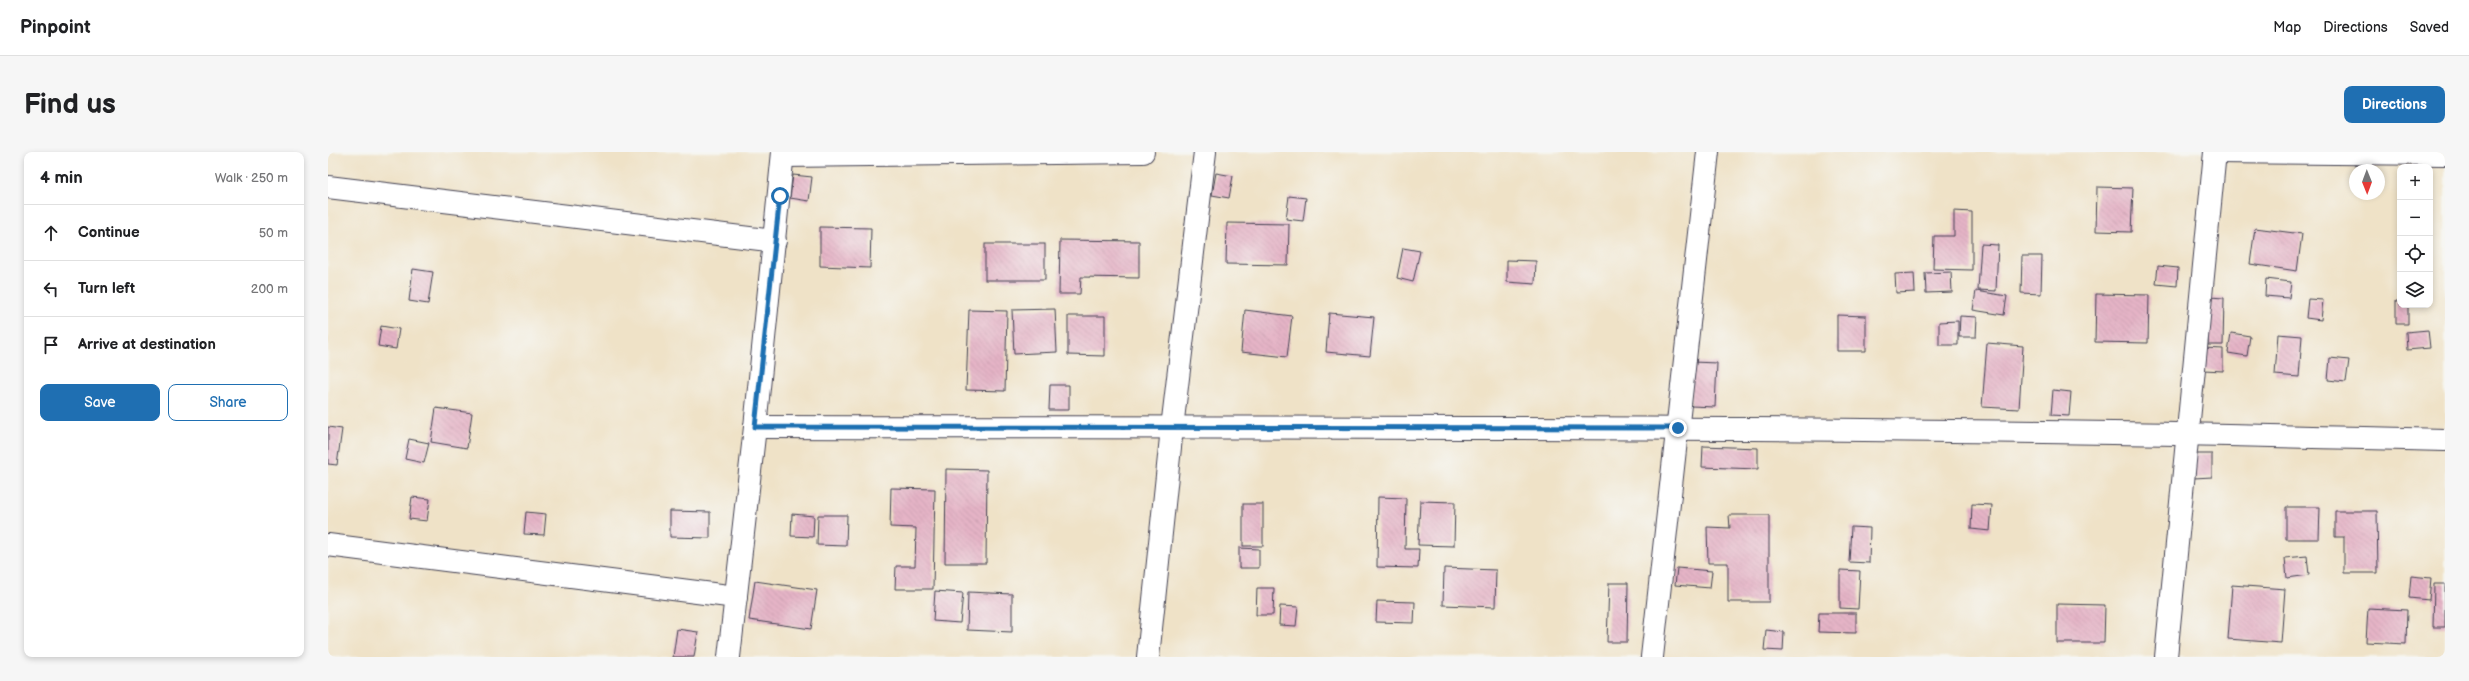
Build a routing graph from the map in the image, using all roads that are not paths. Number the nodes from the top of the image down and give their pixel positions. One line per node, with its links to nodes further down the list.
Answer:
1 (1143, 152): 5 (street)
2 (1205, 152): 10 (street)
3 (1708, 152): 11 (street)
4 (2215, 152): 6 (street); 12 (street)
5 (783, 154): 8 (street)
6 (2445, 154)
7 (328, 187): 8 (street)
8 (775, 241): 9 (street)
9 (755, 427): 10 (street); 15 (street)
10 (1172, 428): 11 (street); 17 (street)
11 (1678, 428): 12 (street); 18 (street)
12 (2189, 434): 13 (street); 19 (street)
13 (2445, 440)
14 (328, 545): 15 (street)
15 (736, 597): 16 (street)
16 (728, 657)
17 (1148, 657)
18 (1652, 657)
19 (2166, 657)

